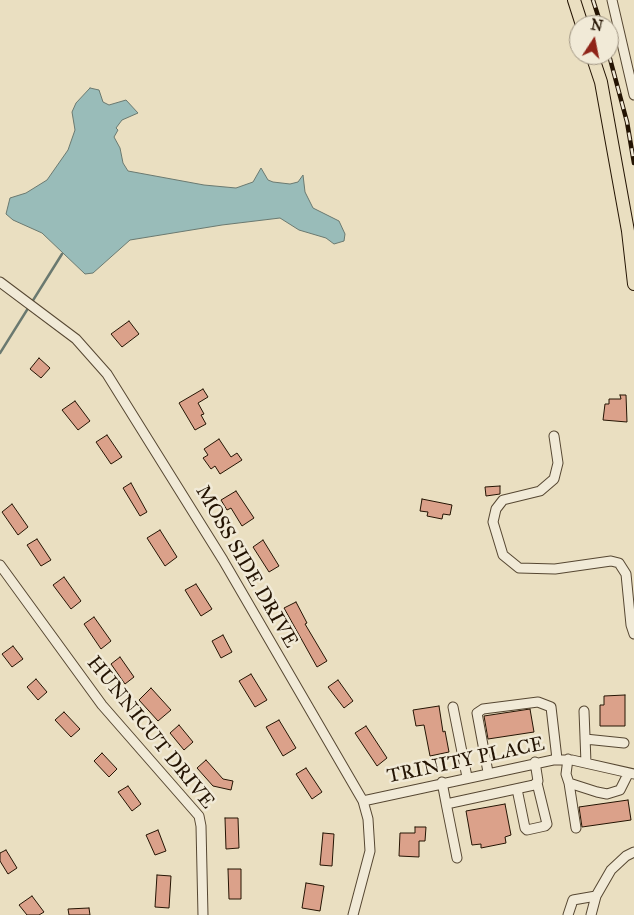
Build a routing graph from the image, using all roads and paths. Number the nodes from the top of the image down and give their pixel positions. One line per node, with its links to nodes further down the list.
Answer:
1 (574, 0): 3 (highway)
2 (612, 0): 5 (street)
3 (579, 15)
4 (595, 65): 7 (highway)
5 (634, 94)
6 (0, 282): 26 (street, MOSS SIDE DRIVE)
7 (634, 284)
8 (554, 436): 10 (street)
9 (0, 565): 32 (street, HUNNICUT DRIVE)
10 (634, 634)
11 (453, 707): 21 (street)
12 (584, 711): 13 (street)
13 (585, 739): 14 (street); 18 (street)
14 (624, 743)
15 (557, 759): 16 (street, TRINITY PLACE); 17 (street, TRINITY PLACE); 19 (street)
16 (568, 759): 18 (street, TRINITY PLACE); 23 (street)
17 (535, 762): 19 (street, TRINITY PLACE); 24 (street)
18 (586, 763): 20 (street, TRINITY PLACE)
19 (488, 772): 21 (street, TRINITY PLACE)
20 (631, 774): 23 (street)
21 (467, 777): 22 (street, TRINITY PLACE)
22 (442, 782): 26 (street, TRINITY PLACE); 27 (street)
23 (569, 782): 28 (street)
24 (537, 783): 25 (street); 25 (street)
25 (517, 788): 27 (street)
26 (363, 801): 33 (street, MOSS SIDE DRIVE)
27 (446, 803): 30 (street)
28 (576, 828)
29 (634, 852): 31 (street)
30 (457, 858)
31 (596, 896): 34 (street); 35 (street)
32 (203, 915)
33 (353, 915)
34 (568, 915)
35 (590, 915)

